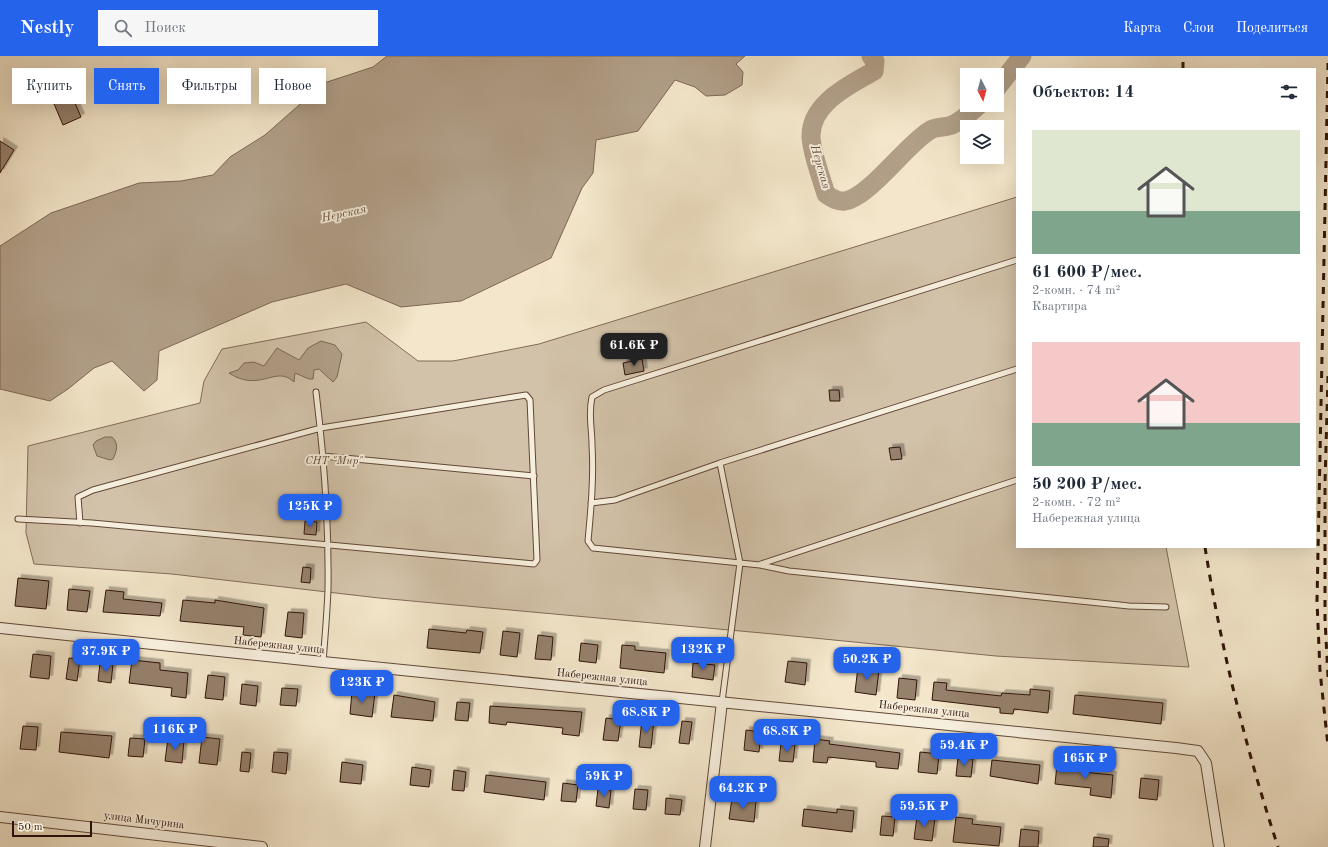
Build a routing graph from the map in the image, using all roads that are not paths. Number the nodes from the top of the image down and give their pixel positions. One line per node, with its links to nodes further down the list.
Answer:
1 (1016, 260): 9 (lane)
2 (1016, 369): 6 (lane)
3 (316, 392): 4 (lane)
4 (320, 428): 5 (lane); 7 (lane); 11 (lane)
5 (323, 456): 7 (lane); 12 (lane)
6 (720, 463): 9 (lane); 13 (lane)
7 (534, 476): 12 (lane)
8 (1016, 480): 14 (lane)
9 (591, 503): 13 (lane)
10 (18, 519): 11 (lane)
11 (80, 523): 12 (lane)
12 (328, 545): 17 (lane)
13 (740, 563): 14 (lane); 18 (lane)
14 (760, 565): 15 (lane)
15 (1166, 607)
16 (0, 628): 17 (street, Набережная улица)
17 (323, 662): 18 (street, Набережная улица)
18 (722, 702): 21 (street); 22 (street, Набережная улица)
19 (0, 817): 20 (street, улица Мичурина)
20 (262, 847)
21 (705, 847)
22 (1220, 847)

